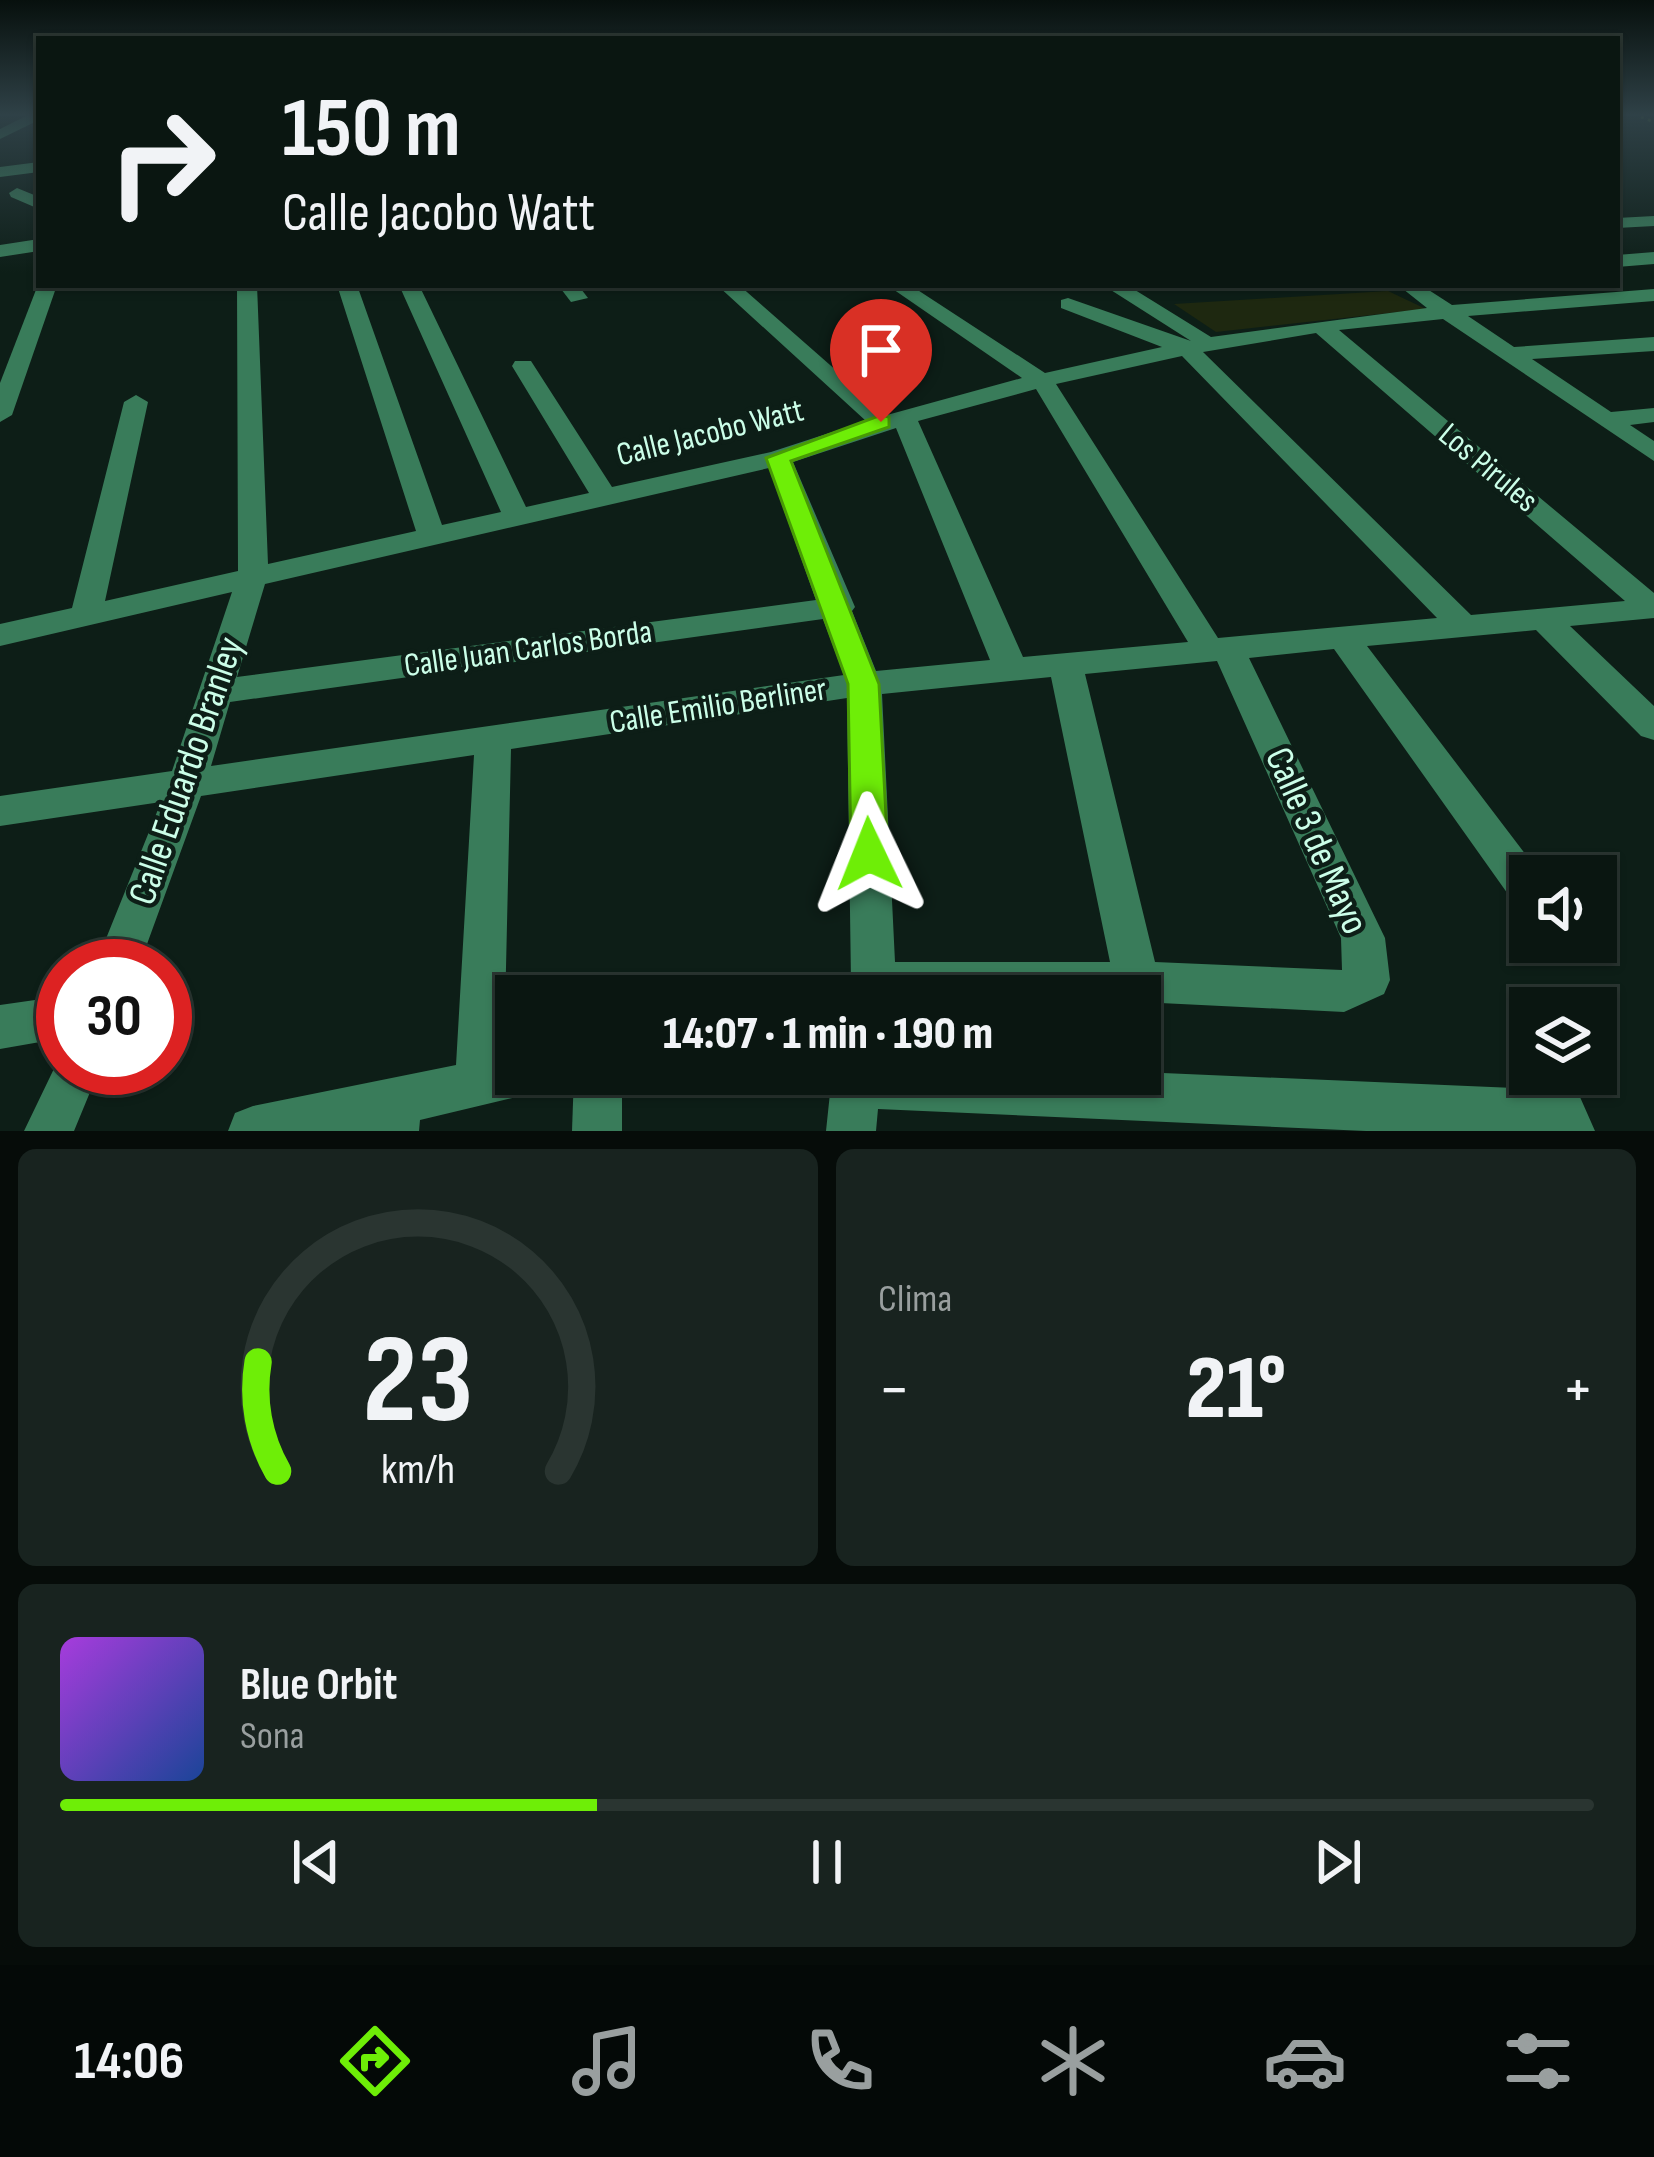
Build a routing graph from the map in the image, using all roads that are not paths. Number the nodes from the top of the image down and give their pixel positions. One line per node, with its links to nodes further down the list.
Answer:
1 (36, 167): 2 (street)
2 (0, 172)
3 (16, 193): 4 (street)
4 (36, 203)
5 (1654, 220): 6 (street)
6 (1620, 223)
7 (36, 245): 8 (street)
8 (0, 251)
9 (1654, 258): 10 (street)
10 (1620, 261)
11 (46, 288): 31 (street)
12 (247, 288): 40 (street, Calle Eduardo Branley)
13 (348, 288): 39 (street)
14 (410, 288): 38 (street)
15 (731, 288): 33 (street)
16 (902, 288): 29 (street)
17 (1117, 288): 26 (street)
18 (1412, 288): 23 (street)
19 (1602, 288): 21 (street)
20 (1654, 296): 21 (street, Calle Jacobo Watt)
21 (1621, 298): 23 (street, Calle Jacobo Watt)
22 (1068, 304): 26 (street)
23 (1448, 314): 24 (street, Calle Jacobo Watt); 27 (street)
24 (1323, 328): 26 (street, Calle Jacobo Watt); 42 (street, Los Pirules)
25 (1654, 344): 27 (street)
26 (1198, 346): 29 (street, Calle Jacobo Watt); 45 (street)
27 (1513, 354): 34 (street)
28 (523, 366): 37 (street)
29 (1043, 382): 33 (street, Calle Jacobo Watt); 48 (street)
30 (136, 402): 43 (street)
31 (0, 415)
32 (1654, 416): 34 (street)
33 (892, 419): 36 (street, Calle Jacobo Watt); 50 (street)
34 (1606, 420): 35 (street)
35 (1654, 452)
36 (778, 458): 37 (street, Calle Jacobo Watt); 41 (street)
37 (605, 497): 38 (street, Calle Jacobo Watt)
38 (517, 518): 39 (street, Calle Jacobo Watt)
39 (432, 537): 40 (street, Calle Jacobo Watt)
40 (254, 575): 43 (street, Calle Jacobo Watt); 52 (street, Calle Eduardo Branley)
41 (839, 607): 51 (street); 52 (street, Calle Juan Carlos Borda)
42 (1649, 614): 44 (street, Calle Emilio Berliner)
43 (86, 615): 46 (street, Calle Jacobo Watt)
44 (1544, 619): 45 (street, Calle Emilio Berliner); 53 (street)
45 (1462, 625): 47 (street, Calle Emilio Berliner)
46 (0, 635)
47 (1343, 638): 48 (street, Calle Emilio Berliner); 57 (street)
48 (1218, 647): 49 (street, Calle Emilio Berliner); 62 (street, Calle 3 de Mayo)
49 (1065, 662): 50 (street, Calle Emilio Berliner); 61 (street)
50 (1010, 667): 51 (street, Calle Emilio Berliner)
51 (864, 684): 54 (street, Calle Emilio Berliner); 60 (street)
52 (218, 692): 55 (street, Calle Eduardo Branley)
53 (1654, 727)
54 (493, 740): 55 (street, Calle Emilio Berliner); 59 (street)
55 (186, 786): 56 (street, Calle Emilio Berliner); 58 (street, Calle Eduardo Branley)
56 (0, 811)
57 (1509, 863)
58 (127, 939)
59 (499, 975)
60 (871, 975)
61 (1135, 975)
62 (1161, 983)
63 (36, 1021): 64 (street)
64 (0, 1027)
65 (495, 1081): 69 (street)
66 (64, 1095): 71 (street)
67 (598, 1095): 73 (street)
68 (854, 1096): 70 (street)
69 (396, 1116): 72 (street)
70 (1566, 1123)
71 (49, 1131)
72 (253, 1131)
73 (597, 1131)

